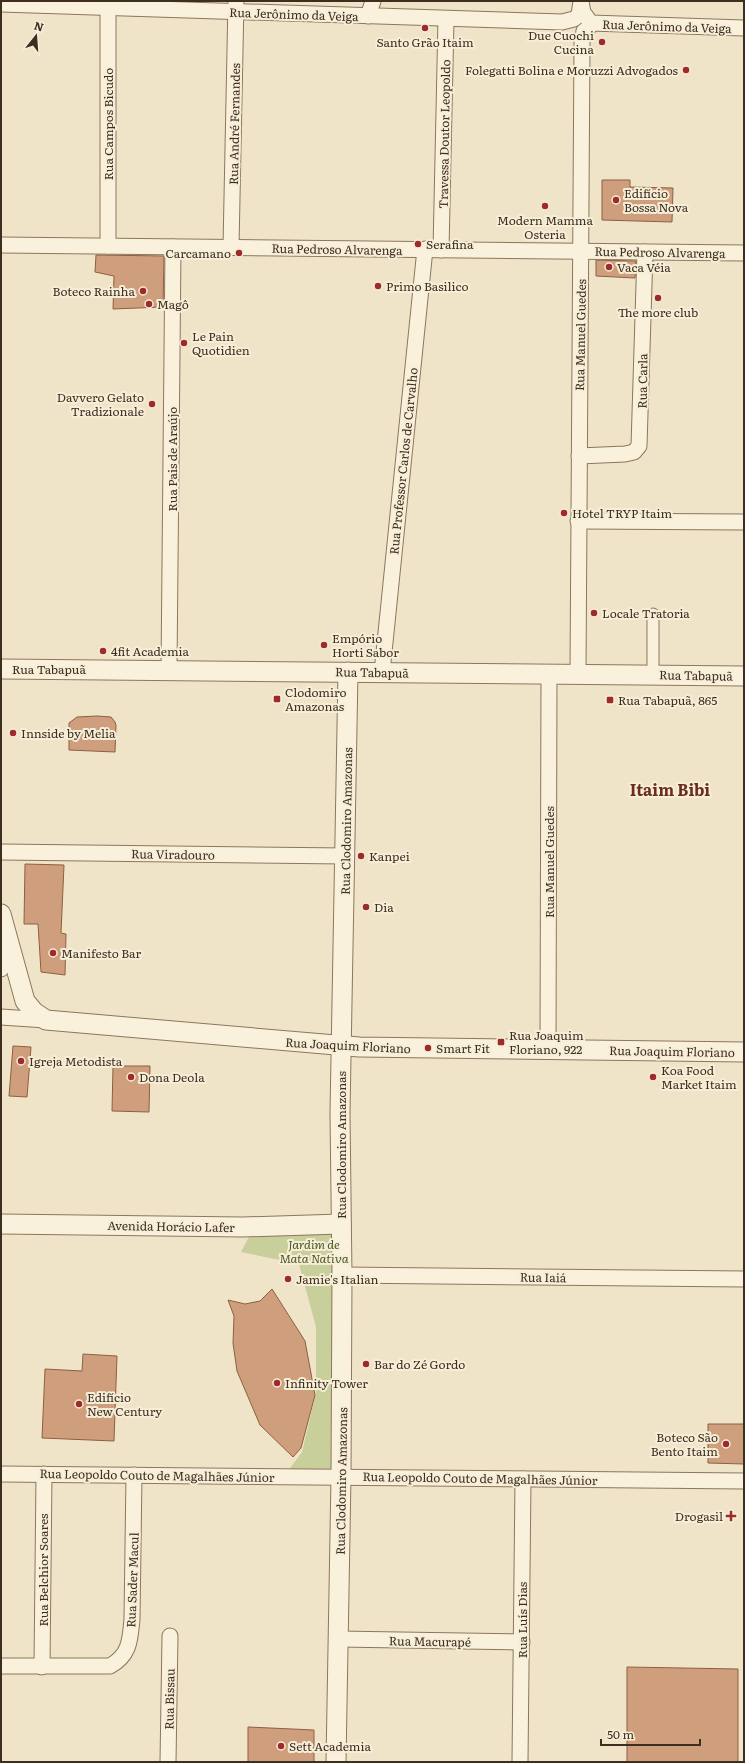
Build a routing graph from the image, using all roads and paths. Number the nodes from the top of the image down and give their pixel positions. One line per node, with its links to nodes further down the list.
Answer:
1 (373, 1): 6 (street)
2 (1, 4): 3 (street, Rua Jerônimo da Veiga)
3 (108, 5): 4 (street, Rua Jerônimo da Veiga); 10 (street, Rua Campos Bicudo)
4 (236, 7): 6 (street, Rua Jerônimo da Veiga); 12 (street, Rua André Fernandes)
5 (583, 14): 7 (street, Rua Jerônimo da Veiga); 8 (street, Rua Jerônimo da Veiga); 15 (street, Rua Manuel Guedes)
6 (368, 16): 7 (street, Rua Jerônimo da Veiga)
7 (446, 19): 14 (street, Travessa Doutor Leopoldo)
8 (744, 28)
9 (1, 245): 10 (street, Rua Pedroso Alvarenga)
10 (108, 246): 11 (street, Rua Pedroso Alvarenga)
11 (173, 247): 12 (street, Rua Pedroso Alvarenga); 23 (street, Rua Pais de Araújo)
12 (231, 247): 13 (street, Rua Pedroso Alvarenga)
13 (424, 249): 14 (street, Rua Pedroso Alvarenga); 25 (street, Rua Professor Carlos de Carvalho)
14 (441, 250): 15 (street, Rua Pedroso Alvarenga)
15 (581, 251): 16 (street, Rua Pedroso Alvarenga); 18 (street, Rua Manuel Guedes)
16 (644, 252): 17 (street, Rua Pedroso Alvarenga); 18 (street, Rua Carla)
17 (744, 253)
18 (579, 456): 19 (street, Rua Manuel Guedes)
19 (578, 521): 20 (street); 27 (street, Rua Manuel Guedes)
20 (744, 522)
21 (653, 614): 28 (street)
22 (1, 669): 23 (street, Rua Tabapuã)
23 (169, 670): 24 (street, Rua Tabapuã)
24 (348, 672): 25 (street, Rua Tabapuã); 31 (street, Rua Clodomiro Amazonas)
25 (382, 672): 26 (street, Rua Tabapuã)
26 (549, 674): 27 (street, Rua Tabapuã); 37 (street, Rua Manuel Guedes)
27 (578, 674): 28 (street, Rua Tabapuã)
28 (653, 675): 29 (street, Rua Tabapuã)
29 (744, 676)
30 (1, 852): 31 (street, Rua Viradouro)
31 (346, 856): 36 (street, Rua Clodomiro Amazonas)
32 (1, 915): 33 (street); 35 (street)
33 (1, 969)
34 (1, 1017): 35 (street, Rua Joaquim Floriano)
35 (46, 1020): 36 (street, Rua Joaquim Floriano)
36 (342, 1046): 37 (street, Rua Joaquim Floriano); 40 (street, Rua Clodomiro Amazonas)
37 (548, 1049): 38 (street, Rua Joaquim Floriano)
38 (744, 1052)
39 (1, 1224): 40 (street, Avenida Horácio Lafer)
40 (341, 1224): 41 (street, Rua Clodomiro Amazonas)
41 (342, 1275): 42 (street, Rua Iaiá); 46 (street, Rua Clodomiro Amazonas)
42 (744, 1279)
43 (1, 1474): 44 (street, Rua Leopoldo Couto de Magalhães Júnior)
44 (44, 1474): 45 (street, Rua Leopoldo Couto de Magalhães Júnior); 53 (street, Rua Belchior Soares)
45 (134, 1475): 46 (street, Rua Leopoldo Couto de Magalhães Júnior); 53 (street, Rua Sader Macul)
46 (341, 1477): 47 (street, Rua Leopoldo Couto de Magalhães Júnior); 50 (street, Rua Clodomiro Amazonas)
47 (523, 1479): 48 (street, Rua Leopoldo Couto de Magalhães Júnior); 51 (street, Rua Luís Dias)
48 (744, 1481)
49 (170, 1636): 54 (street, Rua Bissau)
50 (338, 1639): 51 (street, Rua Macurapé); 55 (street, Rua Clodomiro Amazonas)
51 (522, 1642): 56 (street, Rua Luís Dias)
52 (3, 1666): 53 (street, Rua Sader Macul)
53 (42, 1666)
54 (168, 1762)
55 (336, 1762)
56 (520, 1762)

